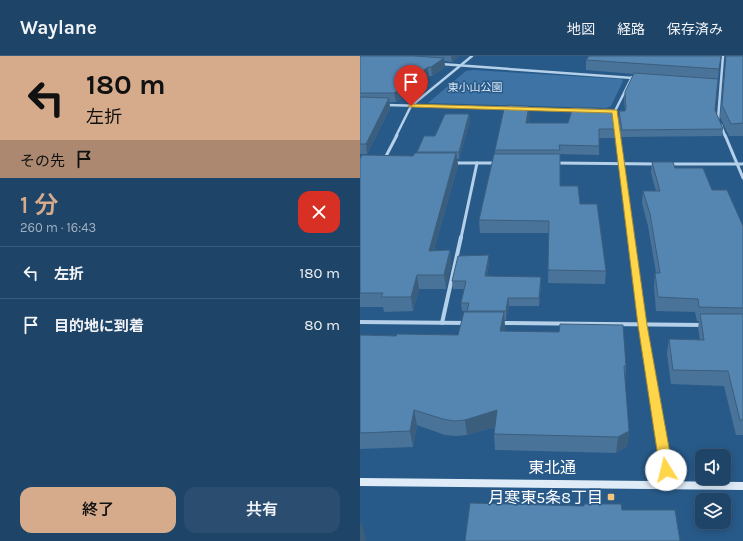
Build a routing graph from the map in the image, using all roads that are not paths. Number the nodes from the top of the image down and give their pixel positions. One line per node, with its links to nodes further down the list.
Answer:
1 (472, 56): 4 (street)
2 (723, 56): 20 (street)
3 (438, 64): 4 (street)
4 (461, 65): 5 (street); 8 (street)
5 (632, 78): 6 (street); 11 (street)
6 (639, 78)
7 (382, 105): 8 (street)
8 (411, 106): 9 (street); 12 (street)
9 (584, 110)
10 (607, 111): 11 (street)
11 (615, 111): 17 (street)
12 (390, 162)
13 (446, 162): 14 (street)
14 (477, 163): 15 (street); 24 (street)
15 (501, 163)
16 (549, 163): 17 (street)
17 (621, 163): 18 (street); 27 (street)
18 (659, 164)
19 (667, 164): 20 (street)
20 (737, 164): 21 (street); 22 (street)
21 (743, 164)
22 (743, 178)
23 (360, 322): 24 (street)
24 (442, 322): 25 (street)
25 (473, 323)
26 (496, 323): 27 (street)
27 (643, 325): 28 (street); 30 (street)
28 (712, 325)
29 (360, 482): 30 (street, 東北通)
30 (669, 484): 31 (street, 東北通)
31 (743, 486)

